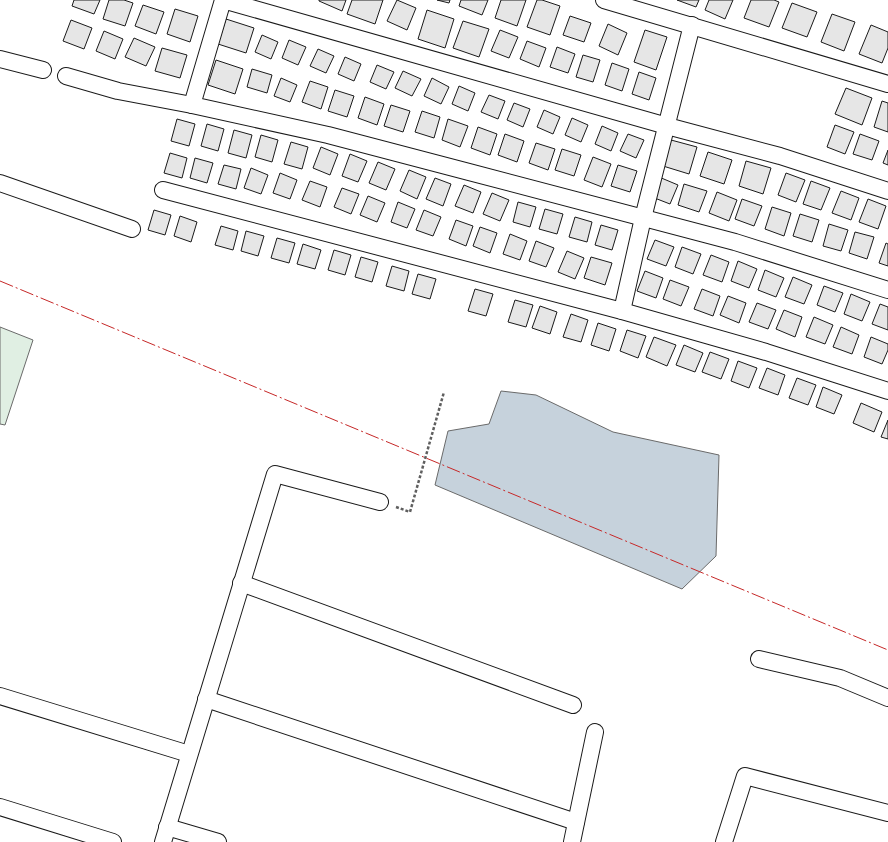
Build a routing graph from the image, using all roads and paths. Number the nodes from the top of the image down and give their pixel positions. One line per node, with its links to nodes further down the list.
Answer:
1 (604, 0): 2 (street)
2 (692, 25): 6 (street); 8 (street)
3 (0, 59): 4 (street)
4 (43, 70)
5 (66, 76): 7 (street)
6 (888, 84)
7 (192, 105): 8 (street); 12 (street)
8 (667, 126): 11 (street); 12 (street)
9 (0, 183): 13 (street)
10 (163, 190): 15 (street)
11 (888, 191)
12 (643, 218): 14 (street); 15 (street)
13 (132, 229)
14 (888, 290)
15 (622, 311): 16 (street)
16 (888, 391)
17 (444, 392): 18 (path)
18 (380, 502): 19 (street)
19 (241, 583): 23 (street); 24 (street)
20 (760, 659): 22 (street)
21 (0, 696): 26 (street)
22 (888, 698)
23 (206, 699): 26 (street); 29 (street)
24 (573, 705)
25 (595, 732): 29 (street)
26 (189, 754): 30 (street)
27 (0, 807): 31 (street)
28 (888, 813): 34 (street)
29 (576, 822): 33 (street)
30 (165, 834): 32 (street)
31 (113, 842)
32 (218, 842)
33 (572, 842)
34 (724, 842)

